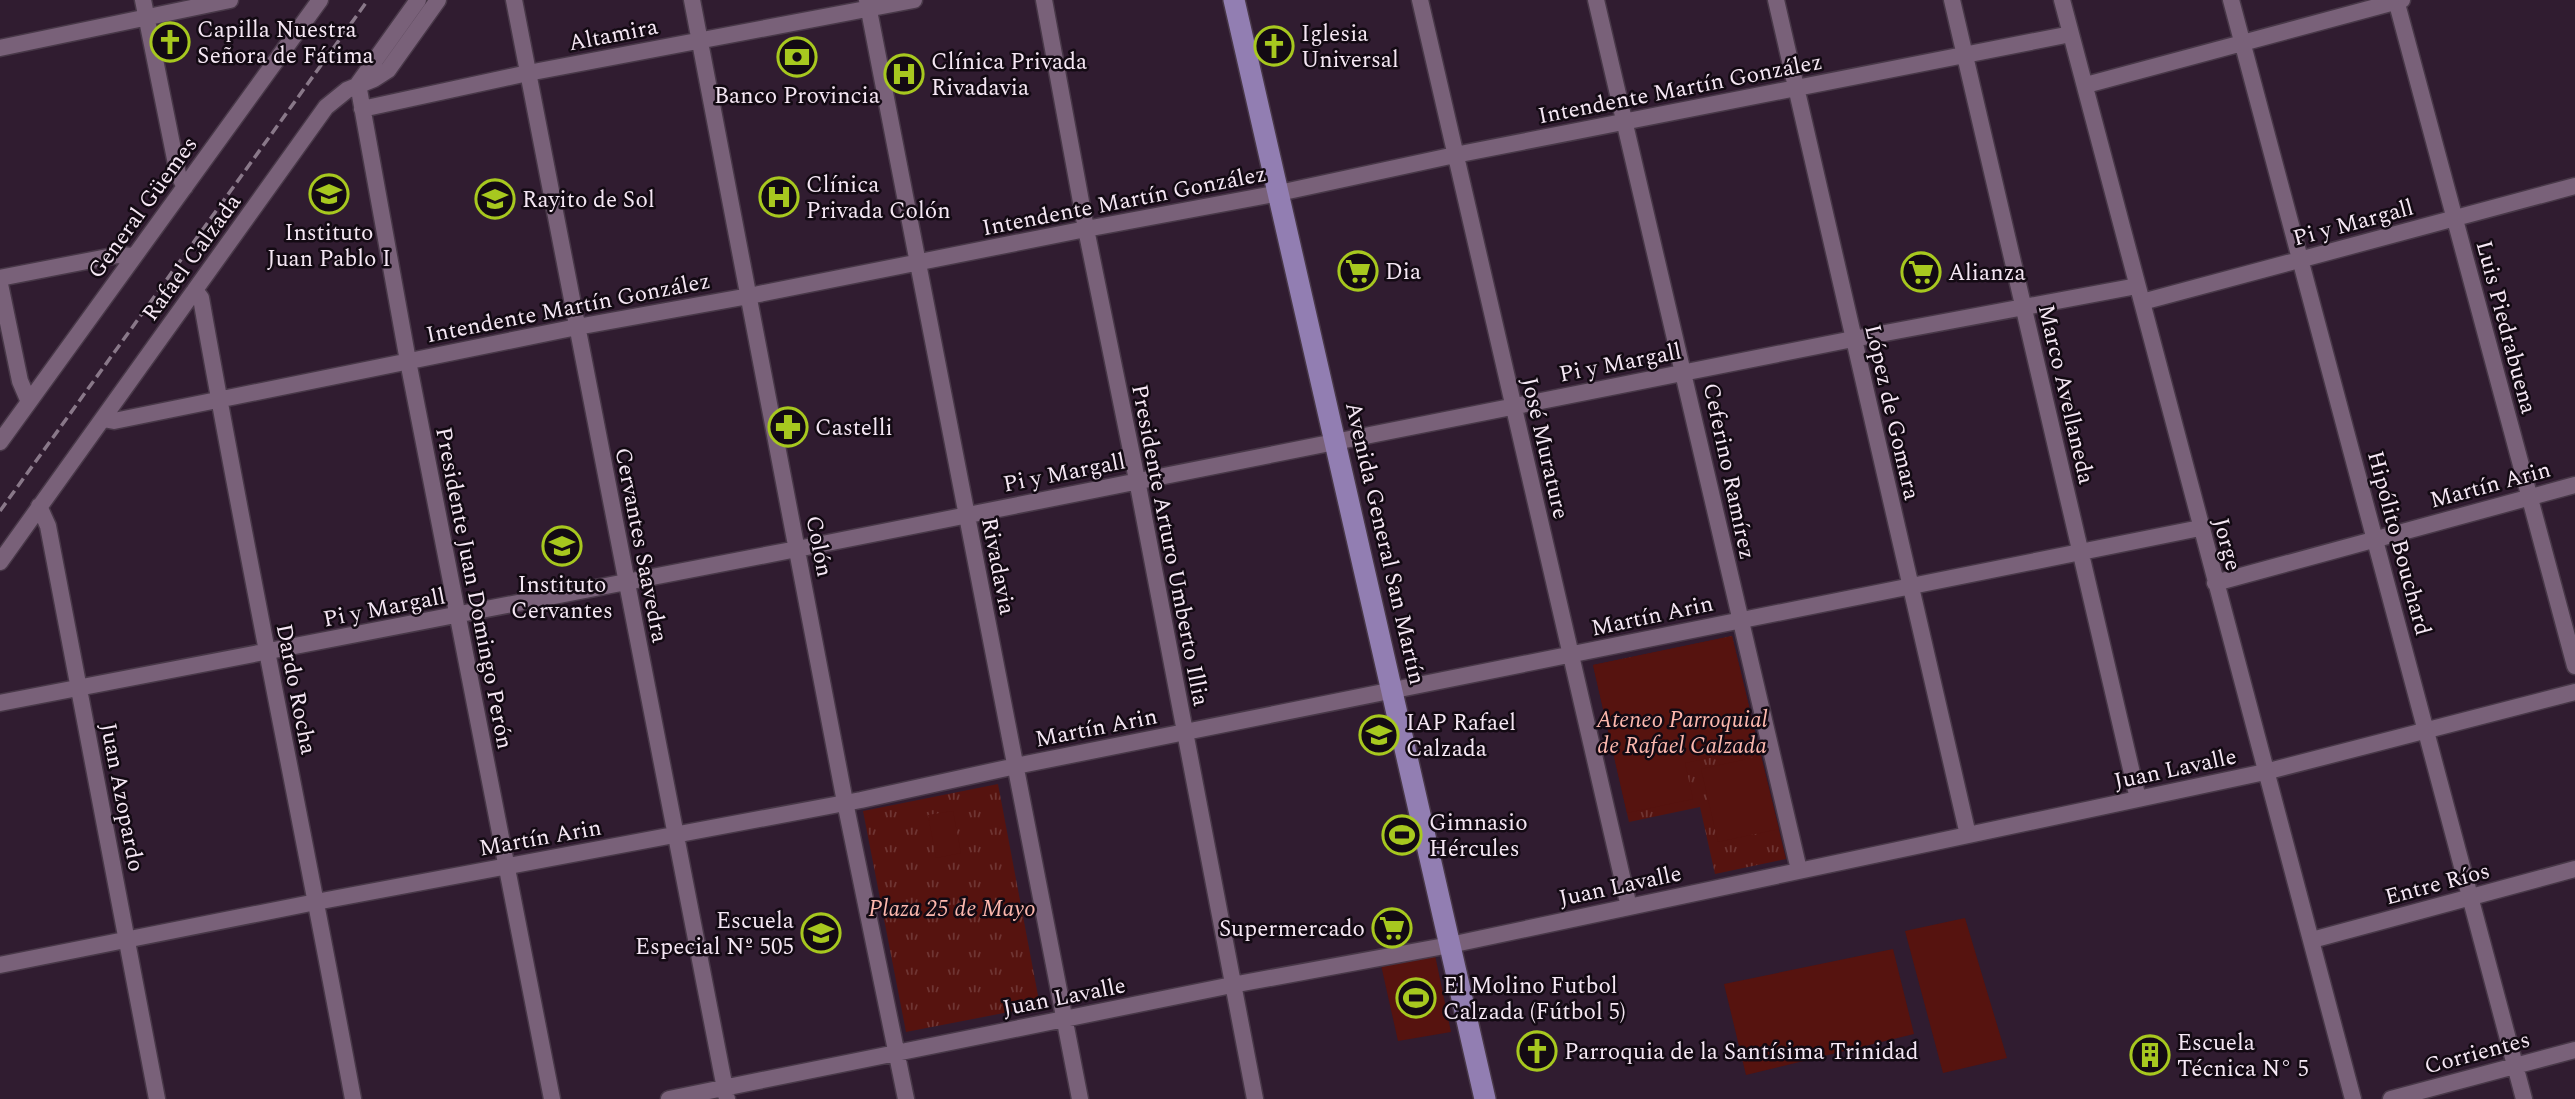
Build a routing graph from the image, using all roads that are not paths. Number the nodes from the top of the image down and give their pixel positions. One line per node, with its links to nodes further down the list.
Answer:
1 (144, 0): 19 (street)
2 (230, 0): 19 (street)
3 (320, 0): 33 (street, General Güemes)
4 (418, 0): 26 (street)
5 (438, 0): 26 (street, Rafael Calzada)
6 (514, 0): 25 (street, Cervantes Saavedra)
7 (692, 0): 21 (street, Colón)
8 (914, 0): 18 (street, Altamira)
9 (1044, 0): 36 (street, Presidente Arturo Umberto Illia)
10 (1234, 0): 34 (main road, Avenida General San Martín)
11 (1420, 0): 31 (street, José Murature)
12 (1596, 0): 30 (street, Ceferino Ramírez)
13 (1776, 0): 28 (street, López de Gomara)
14 (1952, 0): 24 (street, Marco Avellaneda)
15 (2062, 0): 20 (street, Jorge)
16 (2231, 0): 22 (street, Hipólito Bouchard)
17 (2398, 1): 22 (street); 35 (street, Luis Piedrabuena)
18 (867, 4): 21 (street, Altamira); 39 (street, Rivadavia)
19 (147, 17): 23 (street); 33 (street)
20 (2071, 34): 24 (street, Intendente Martín González); 27 (street, Jorge)
21 (700, 40): 25 (street, Altamira); 44 (street, Colón)
22 (2242, 43): 27 (street); 38 (street, Hipólito Bouchard)
23 (0, 48)
24 (1965, 55): 28 (street, Intendente Martín González); 46 (street, Marco Avellaneda)
25 (528, 73): 29 (street, Altamira); 47 (street, Cervantes Saavedra)
26 (358, 84): 29 (street, Presidente Juan Domingo Perón); 43 (street, Rafael Calzada)
27 (2086, 85): 42 (street, Jorge)
28 (1796, 88): 30 (street, Intendente Martín González); 48 (street, López de Gomara)
29 (362, 108): 49 (street, Presidente Juan Domingo Perón)
30 (1626, 122): 31 (street, Intendente Martín González); 50 (street, Ceferino Ramírez)
31 (1455, 155): 34 (street, Intendente Martín González); 53 (street, José Murature)
32 (2575, 186): 35 (street, Pi y Margall)
33 (185, 187): 37 (street, General Güemes)
34 (1279, 193): 36 (street, Intendente Martín González); 55 (main road, Avenida General San Martín)
35 (2454, 218): 38 (street, Pi y Margall); 59 (street, Luis Piedrabuena)
36 (1086, 229): 39 (street, Intendente Martín González); 57 (street, Presidente Arturo Umberto Illia)
37 (134, 256): 40 (street); 52 (street, General Güemes)
38 (2300, 260): 45 (street, Pi y Margall); 63 (street, Hipólito Bouchard)
39 (918, 264): 44 (street, Intendente Martín González); 61 (street, Rivadavia)
40 (0, 278)
41 (0, 284): 52 (street)
42 (2137, 286): 45 (street, Jorge); 46 (street, Pi y Margall)
43 (195, 290): 51 (street, Dardo Rocha); 54 (street, Rafael Calzada)
44 (749, 296): 47 (street, Intendente Martín González); 64 (street, Colón)
45 (2142, 302): 62 (street, Jorge)
46 (2023, 307): 48 (street, Pi y Margall); 65 (street, Marco Avellaneda)
47 (576, 327): 49 (street, Intendente Martín González); 67 (street, Cervantes Saavedra)
48 (1853, 339): 50 (street, Pi y Margall); 69 (street, López de Gomara)
49 (408, 361): 51 (street, Intendente Martín González); 70 (street, Presidente Juan Domingo Perón)
50 (1685, 373): 53 (street, Pi y Margall); 71 (street, Ceferino Ramírez)
51 (219, 398): 54 (street, Intendente Martín González); 72 (street, Dardo Rocha)
52 (29, 402): 56 (street, General Güemes)
53 (1513, 406): 55 (street, Pi y Margall); 73 (street, José Murature)
54 (103, 419): 60 (street, Rafael Calzada)
55 (1336, 441): 57 (street, Pi y Margall); 76 (main road, Avenida General San Martín)
56 (0, 442)
57 (1137, 481): 61 (street, Pi y Margall); 80 (street, Presidente Arturo Umberto Illia)
58 (2575, 485): 59 (street, Martín Arin)
59 (2529, 497): 63 (street, Martín Arin); 74 (street, Luis Piedrabuena)
60 (40, 506): 66 (street, Rafael Calzada); 75 (street, Juan Azopardo)
61 (966, 514): 64 (street, Pi y Margall); 81 (street, Rivadavia)
62 (2200, 528): 65 (street, Martín Arin); 68 (street, Jorge)
63 (2374, 539): 68 (street, Martín Arin); 79 (street, Hipólito Bouchard)
64 (797, 550): 67 (street, Pi y Margall); 84 (street, Colón)
65 (2081, 550): 69 (street, Martín Arin); 83 (street, Marco Avellaneda)
66 (0, 562)
67 (626, 583): 70 (street, Pi y Margall); 85 (street, Cervantes Saavedra)
68 (2215, 583): 82 (street, Jorge)
69 (1911, 585): 71 (street, Martín Arin); 86 (street, López de Gomara)
70 (457, 615): 72 (street, Pi y Margall); 87 (street, Presidente Juan Domingo Perón)
71 (1740, 620): 73 (street, Martín Arin); 89 (street, Ceferino Ramírez)
72 (266, 653): 75 (street, Pi y Margall); 91 (street, Dardo Rocha)
73 (1572, 656): 76 (street, Martín Arin); 92 (street, José Murature)
74 (2575, 666)
75 (78, 688): 78 (street, Pi y Margall); 94 (street, Juan Azopardo)
76 (1393, 691): 80 (street, Martín Arin); 95 (main road, Avenida General San Martín)
77 (2575, 691): 79 (street, Juan Lavalle)
78 (0, 703)
79 (2427, 730): 82 (street, Juan Lavalle); 90 (street, Hipólito Bouchard)
80 (1184, 733): 81 (street, Martín Arin); 97 (street, Presidente Arturo Umberto Illia)
81 (1016, 766): 84 (street, Martín Arin); 98 (street, Rivadavia)
82 (2265, 772): 83 (street, Juan Lavalle); 93 (street, Jorge)
83 (2138, 799): 86 (street, Juan Lavalle)
84 (845, 802): 85 (street, Martín Arin); 100 (street, Colón)
85 (675, 835): 87 (street, Martín Arin); 102 (street, Cervantes Saavedra)
86 (1968, 835): 89 (street, Juan Lavalle)
87 (507, 866): 91 (street, Martín Arin); 105 (street, Presidente Juan Domingo Perón)
88 (2575, 869): 90 (street, Entre Ríos)
89 (1799, 870): 92 (street, Juan Lavalle)
90 (2470, 898): 93 (street, Entre Ríos); 101 (street, Hipólito Bouchard)
91 (317, 902): 94 (street, Martín Arin); 104 (street, Dardo Rocha)
92 (1629, 906): 95 (street, Juan Lavalle)
93 (2312, 940): 111 (street, Jorge)
94 (128, 941): 96 (street, Martín Arin); 103 (street, Juan Azopardo)
95 (1450, 945): 97 (street, Juan Lavalle); 110 (main road, Avenida General San Martín)
96 (0, 965)
97 (1233, 985): 98 (street, Juan Lavalle); 109 (street, Presidente Arturo Umberto Illia)
98 (1065, 1020): 100 (street, Juan Lavalle); 108 (street, Rivadavia)
99 (2575, 1050): 101 (street, Corrientes)
100 (897, 1054): 102 (street, Juan Lavalle); 107 (street, Colón)
101 (2515, 1066): 112 (street, Corrientes); 113 (street, Hipólito Bouchard)
102 (726, 1093): 106 (street, Juan Lavalle)
103 (156, 1099)
104 (353, 1099)
105 (552, 1099)
106 (669, 1099)
107 (906, 1099)
108 (1080, 1099)
109 (1255, 1099)
110 (1485, 1099)
111 (2353, 1099)
112 (2391, 1099)
113 (2524, 1099)

